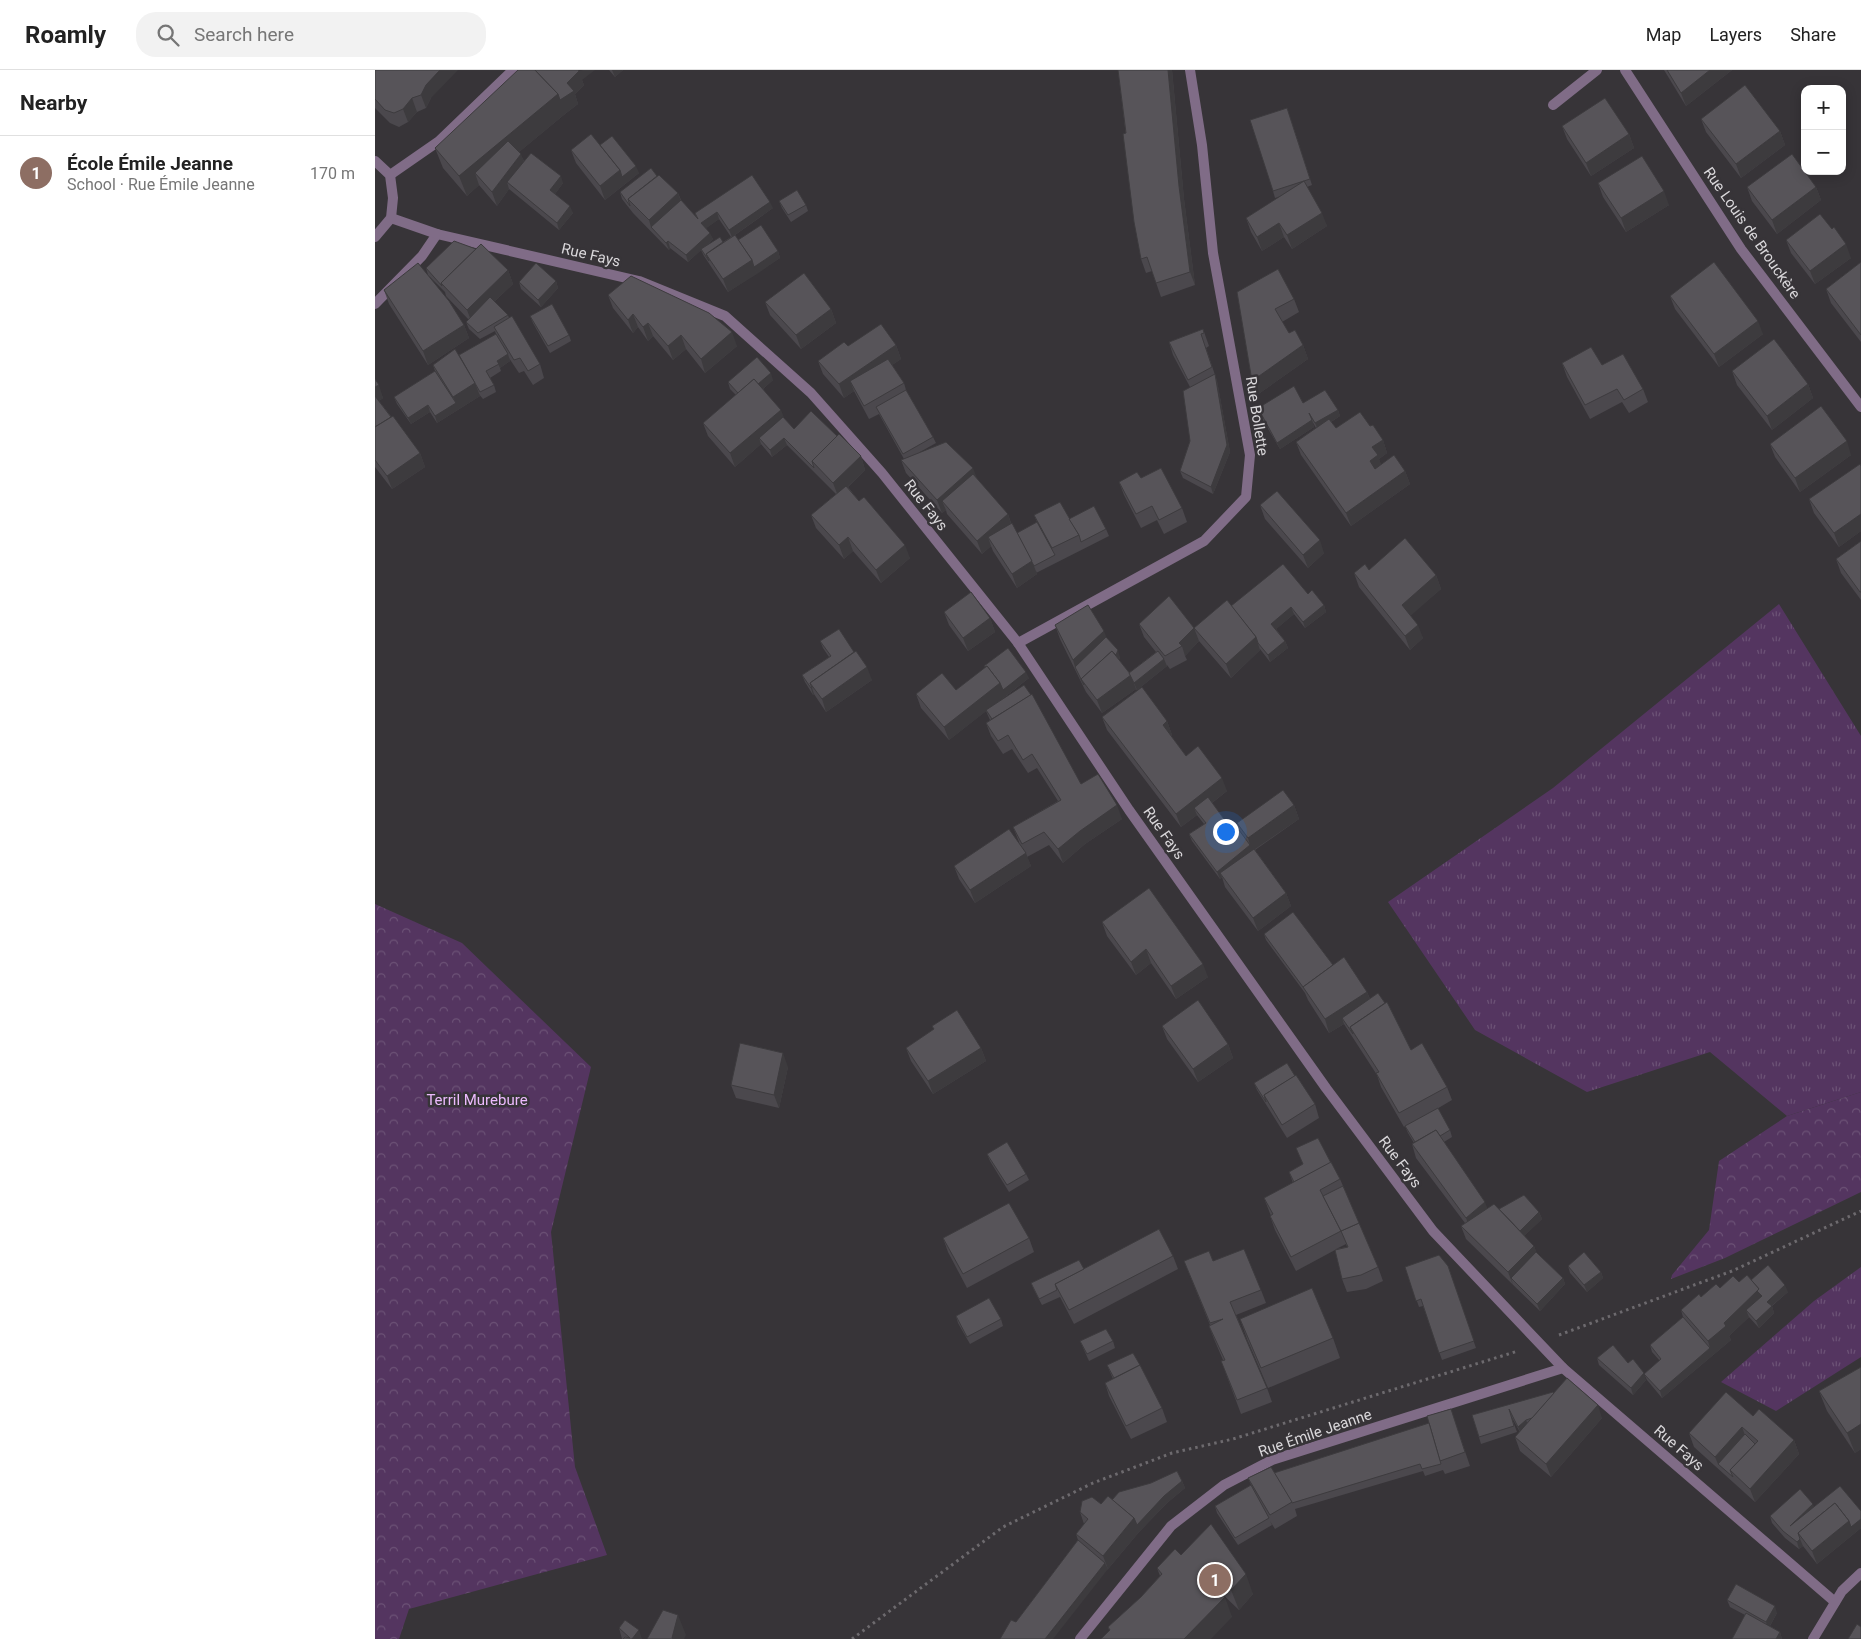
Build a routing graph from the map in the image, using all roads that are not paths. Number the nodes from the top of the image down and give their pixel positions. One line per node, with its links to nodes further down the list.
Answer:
1 (513, 70): 7 (street)
2 (1190, 70): 13 (street, Rue Bollette)
3 (1597, 70): 5 (street)
4 (1625, 70): 12 (street, Rue Louis de Brouckère)
5 (1553, 105)
6 (375, 161): 7 (street)
7 (390, 175): 8 (street)
8 (391, 218): 9 (street, Rue Fays); 10 (street)
9 (437, 234): 11 (street); 13 (street, Rue Fays)
10 (375, 237)
11 (375, 304)
12 (1861, 407)
13 (1018, 643): 14 (street, Rue Fays)
14 (1563, 1368): 16 (street, Rue Fays); 17 (street, Rue Émile Jeanne)
15 (1861, 1573): 16 (street)
16 (1835, 1602): 18 (street)
17 (1080, 1639)
18 (1813, 1639)

